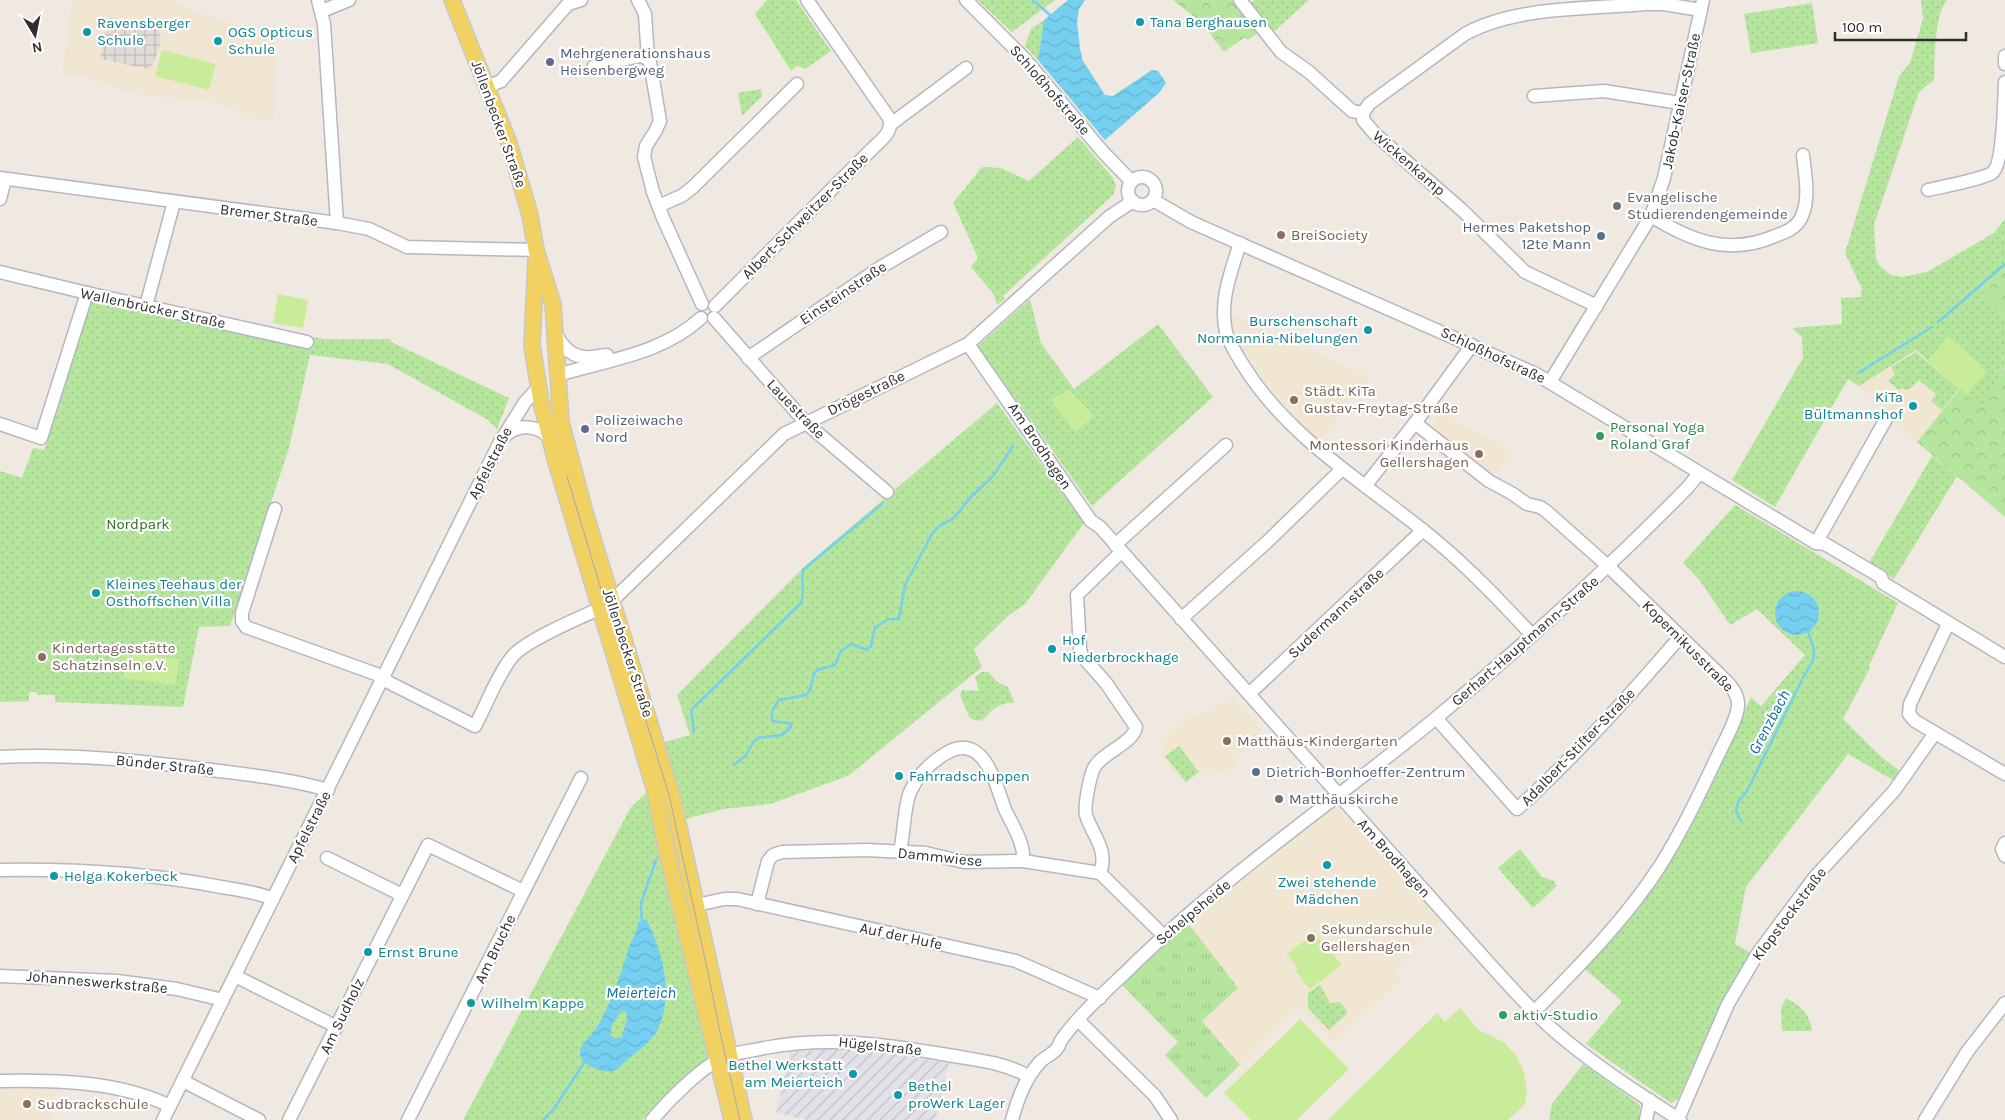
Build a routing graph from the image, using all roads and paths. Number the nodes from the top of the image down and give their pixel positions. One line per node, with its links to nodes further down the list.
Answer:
1 (349, 0): 10 (street)
2 (452, 0): 19 (main road, Jöllenbecker Straße)
3 (581, 0): 9 (street)
4 (638, 0): 13 (street, Lauestraße)
5 (807, 0): 23 (street)
6 (966, 0): 26 (street, Schloßhofstraße)
7 (1240, 0): 22 (street, Wickenkamp)
8 (1625, 3): 11 (street); 22 (street)
9 (559, 4): 19 (street)
10 (320, 5): 34 (street)
11 (1702, 5): 21 (street, Jakob-Kaiser-Straße)
12 (2005, 56): 14 (street)
13 (648, 58): 15 (street); 32 (street, Lauestraße)
14 (2005, 64)
15 (594, 66)
16 (966, 68): 23 (street, Albert-Schweitzer-Straße)
17 (2005, 82): 27 (street)
18 (797, 84): 32 (street)
19 (486, 87): 37 (main road, Jöllenbecker Straße)
20 (1534, 96): 21 (street)
21 (1680, 103): 33 (street, Jakob-Kaiser-Straße)
22 (1363, 113): 41 (street, Wickenkamp)
23 (891, 124): 42 (street, Albert-Schweitzer-Straße)
24 (1804, 155): 33 (street)
25 (3, 178): 28 (street); 30 (street, Bremer Straße)
26 (1132, 182): 29 (street); 31 (street)
27 (1928, 190)
28 (0, 199)
29 (1153, 200): 31 (street); 36 (street, Schloßhofstraße)
30 (174, 202): 34 (street, Bremer Straße); 40 (street)
31 (1132, 202): 45 (street, Drögestraße)
32 (659, 206): 42 (street, Lauestraße)
33 (1652, 216): 41 (street, Jakob-Kaiser-Straße)
34 (337, 223): 37 (street, Bremer Straße)
35 (942, 232): 47 (street, Einsteinstraße)
36 (1240, 243): 46 (street, Schloßhofstraße); 59 (street)
37 (536, 250): 43 (main road, Jöllenbecker Straße); 51 (main road, Jöllenbecker Straße)
38 (0, 272): 39 (street, Wallenbrücker Straße)
39 (87, 293): 40 (street, Wallenbrücker Straße); 54 (street)
40 (146, 306): 44 (street, Wallenbrücker Straße)
41 (1597, 306): 50 (street, Jakob-Kaiser-Straße)
42 (708, 312): 47 (street, Lauestraße); 48 (street, Albert-Schweitzer-Straße)
43 (556, 334): 48 (street); 49 (main road, Jöllenbecker Straße)
44 (307, 342)
45 (968, 344): 53 (street, Drögestraße); 66 (street, Am Brodhagen)
46 (1472, 345): 50 (street, Schloßhofstraße); 55 (street)
47 (748, 358): 53 (street, Lauestraße)
48 (618, 360): 49 (street, Albert-Schweitzer-Straße)
49 (558, 375): 51 (main road); 68 (main road, Jöllenbecker Straße)
50 (1550, 382): 60 (street, Schloßhofstraße)
51 (538, 388): 56 (main road, Jöllenbecker Straße); 57 (street, Apfelstraße)
52 (1886, 419): 65 (street)
53 (806, 423): 62 (street, Lauestraße); 68 (street, Drögestraße)
54 (0, 424)
55 (1416, 424): 61 (street); 67 (street, Kopernikusstraße)
56 (550, 439): 57 (street); 68 (main road, Jöllenbecker Straße)
57 (500, 442): 74 (street, Apfelstraße)
58 (1226, 445): 66 (street)
59 (1342, 469): 61 (street); 69 (street)
60 (1699, 472): 65 (street, Schloßhofstraße); 67 (street, Gerhart-Hauptmann-Straße)
61 (1365, 486): 64 (street)
62 (887, 492)
63 (275, 509): 74 (street)
64 (1423, 530): 71 (street); 75 (street, Sudermannstraße)
65 (1816, 543): 70 (street, Schloßhofstraße)
66 (1118, 549): 69 (street, Am Brodhagen); 89 (street)
67 (1609, 567): 71 (street, Gerhart-Hauptmann-Straße); 72 (street, Kopernikusstraße)
68 (606, 603): 74 (street, Jöllenbecker Straße); 94 (main road, Jöllenbecker Straße); 104 (main road, Jöllenbecker Straße)
69 (1181, 619): 75 (street, Am Brodhagen)
70 (1948, 624): 73 (street, Schloßhofstraße); 77 (street)
71 (1532, 635): 76 (street, Gerhart-Hauptmann-Straße)
72 (1680, 637): 76 (street, Adalbert-Stifter-Straße); 101 (street, Kopernikusstraße)
73 (2005, 657)
74 (382, 678): 81 (street, Apfelstraße)
75 (1248, 694): 82 (street, Am Brodhagen)
76 (1436, 718): 82 (street, Gerhart-Hauptmann-Straße)
77 (1935, 733): 79 (street); 110 (street, Klopstockstraße)
78 (0, 757): 81 (street, Bünder Straße)
79 (2005, 774)
80 (580, 778): 90 (street, Am Bruche)
81 (328, 790): 92 (street, Apfelstraße)
82 (1338, 795): 95 (street, Schelpsheide); 101 (street, Am Brodhagen)
83 (2005, 843): 85 (street)
84 (900, 852): 87 (street, Dammwiese); 87 (street); 93 (street, Dammwiese)
85 (2005, 856)
86 (328, 858): 91 (street, Apfelstraße)
87 (1024, 861): 89 (street, Dammwiese)
88 (0, 870): 92 (street)
89 (1100, 873): 95 (street)
90 (523, 891): 91 (street, Am Sudholz); 114 (street, Am Bruche)
91 (402, 895): 103 (street, Am Sudholz)
92 (273, 899): 97 (street, Apfelstraße)
93 (757, 904): 94 (street, Auf der Hufe); 98 (street, Auf der Hufe)
94 (697, 905): 104 (main road, Jöllenbecker Straße)
95 (1163, 935): 98 (street, Schelpsheide)
96 (0, 976): 99 (street, Johanneswerkstraße)
97 (235, 976): 99 (street, Apfelstraße); 103 (street)
98 (1100, 998): 102 (street, Schelpsheide)
99 (223, 1000): 107 (street, Apfelstraße)
100 (2005, 1003): 121 (street)
101 (1534, 1012): 108 (street, Am Brodhagen)
102 (1078, 1020): 105 (street, Schelpsheide); 119 (street)
103 (337, 1027): 113 (street, Am Sudholz)
104 (723, 1058): 105 (street, Hügelstraße); 115 (street); 116 (main road, Jöllenbecker Straße); 117 (main road, Jöllenbecker Straße)
105 (1028, 1076): 118 (street, Schelpsheide)
106 (0, 1081): 109 (street)
107 (183, 1081): 109 (street, Apfelstraße); 112 (street)
108 (1650, 1100): 110 (street, Am Brodhagen); 120 (street)
109 (170, 1106): 111 (street, Apfelstraße)
110 (1679, 1119)
111 (163, 1120)
112 (259, 1120)
113 (289, 1120)
114 (408, 1120)
115 (652, 1120)
116 (732, 1120)
117 (744, 1120)
118 (1012, 1120)
119 (1171, 1120)
120 (1646, 1120)
121 (1925, 1120)

